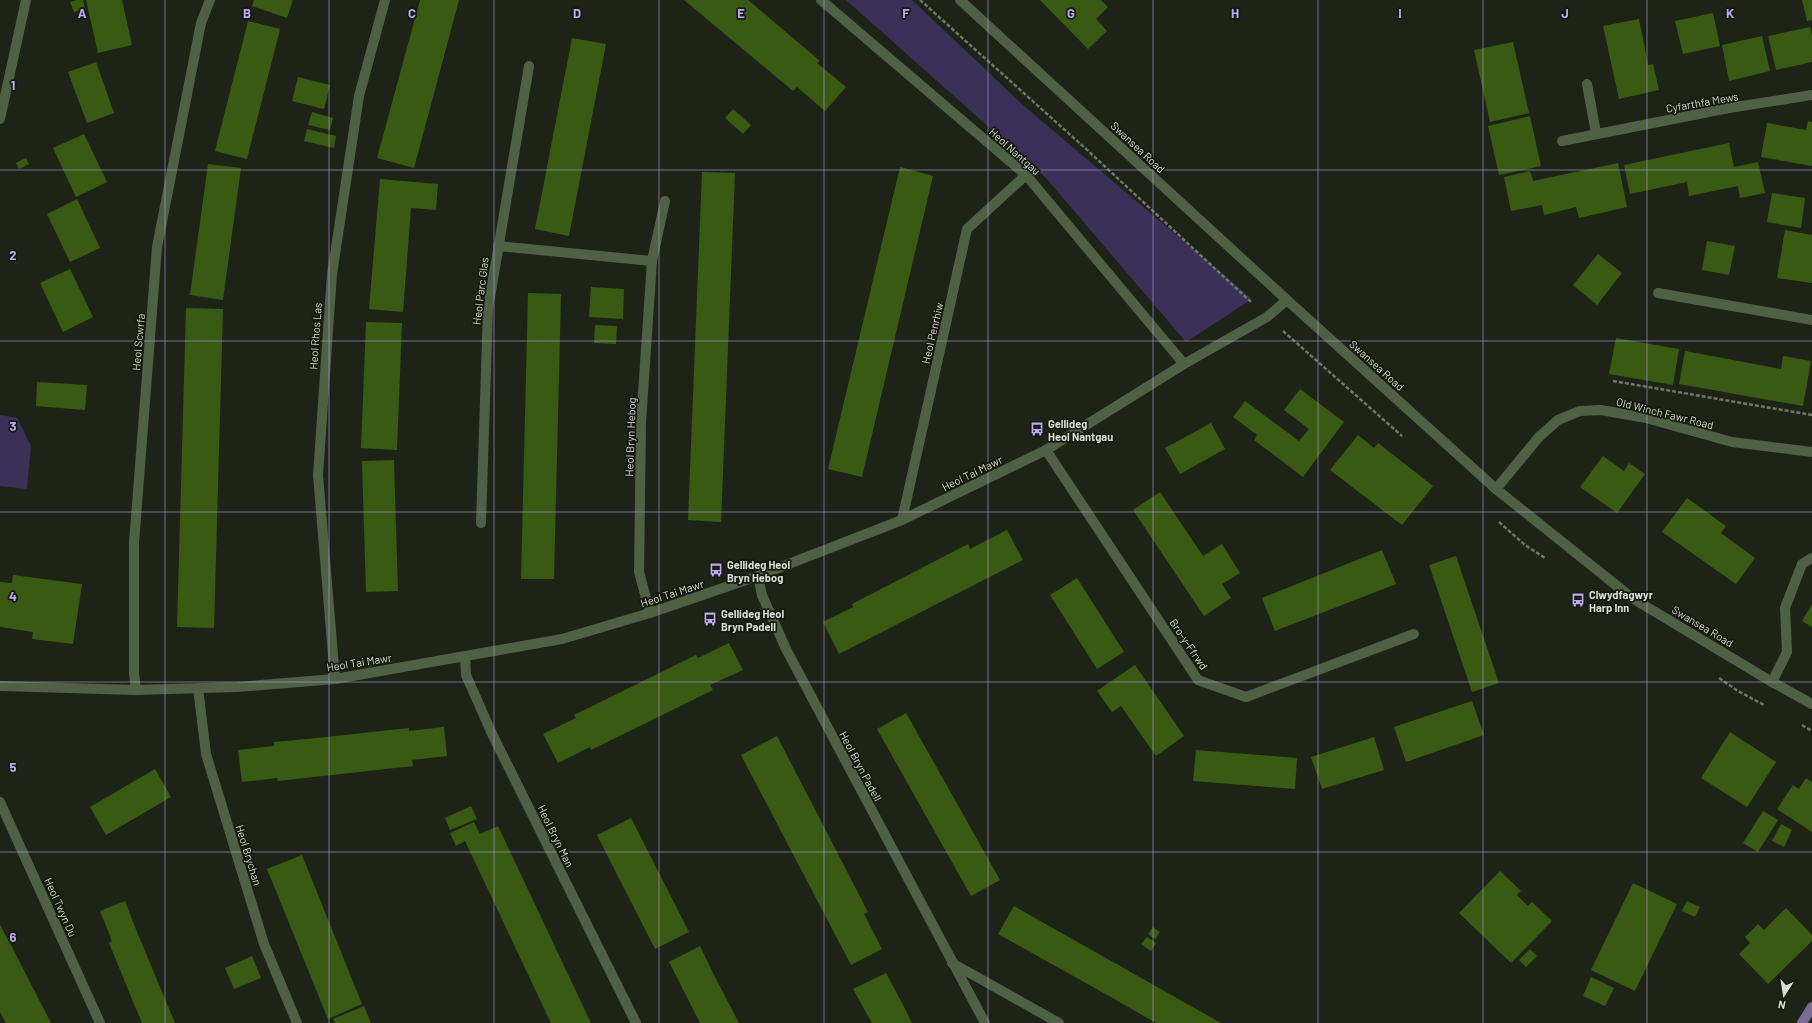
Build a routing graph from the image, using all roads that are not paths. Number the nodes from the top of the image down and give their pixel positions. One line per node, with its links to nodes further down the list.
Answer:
1 (26, 0): 9 (street)
2 (210, 0): 34 (street, Heol Scwrfa)
3 (385, 0): 30 (street, Heol Rhos Las)
4 (820, 0): 12 (street, Heol Nantgau)
5 (960, 0): 17 (street, Swansea Road)
6 (529, 66): 14 (street, Heol Parc Glas)
7 (1587, 84): 10 (street)
8 (1812, 95): 10 (street, Cyfarthfa Mews)
9 (0, 119)
10 (1596, 133): 11 (street, Cyfarthfa Mews)
11 (1562, 140)
12 (1026, 175): 19 (street, Heol Nantgau); 23 (street, Heol Penrhiw)
13 (665, 201): 15 (street, Heol Bryn Hebog)
14 (498, 246): 15 (street); 24 (street, Heol Parc Glas)
15 (652, 261): 27 (street, Heol Bryn Hebog)
16 (1658, 293): 18 (street)
17 (1287, 300): 19 (street, Heol Tai Mawr); 22 (street, Swansea Road)
18 (1812, 320)
19 (1184, 364): 20 (street, Heol Tai Mawr)
20 (1046, 450): 23 (street, Heol Tai Mawr); 28 (street, Bro-y-Ffrwd)
21 (1812, 452): 22 (street, Old Winch Fawr Road)
22 (1496, 489): 31 (street, Swansea Road)
23 (902, 520): 26 (street, Heol Tai Mawr)
24 (481, 522)
25 (1812, 558): 31 (street)
26 (758, 576): 27 (street, Heol Tai Mawr); 37 (street, Heol Bryn Padell)
27 (650, 613): 29 (street, Heol Tai Mawr)
28 (1414, 634)
29 (465, 657): 30 (street, Heol Tai Mawr); 40 (street, Heol Bryn Man)
30 (335, 679): 33 (street, Heol Tai Mawr)
31 (1772, 682): 35 (street, Swansea Road)
32 (0, 686): 34 (street, Heol Tai Mawr)
33 (198, 688): 34 (street, Heol Tai Mawr); 39 (street, Heol Brychan)
34 (136, 690)
35 (1812, 704)
36 (0, 802): 38 (street, Heol Twyn Du)
37 (952, 963): 41 (street, Heol Bryn Padell); 42 (street)
38 (100, 1023)
39 (297, 1023)
40 (636, 1023)
41 (985, 1023)
42 (1059, 1023)

